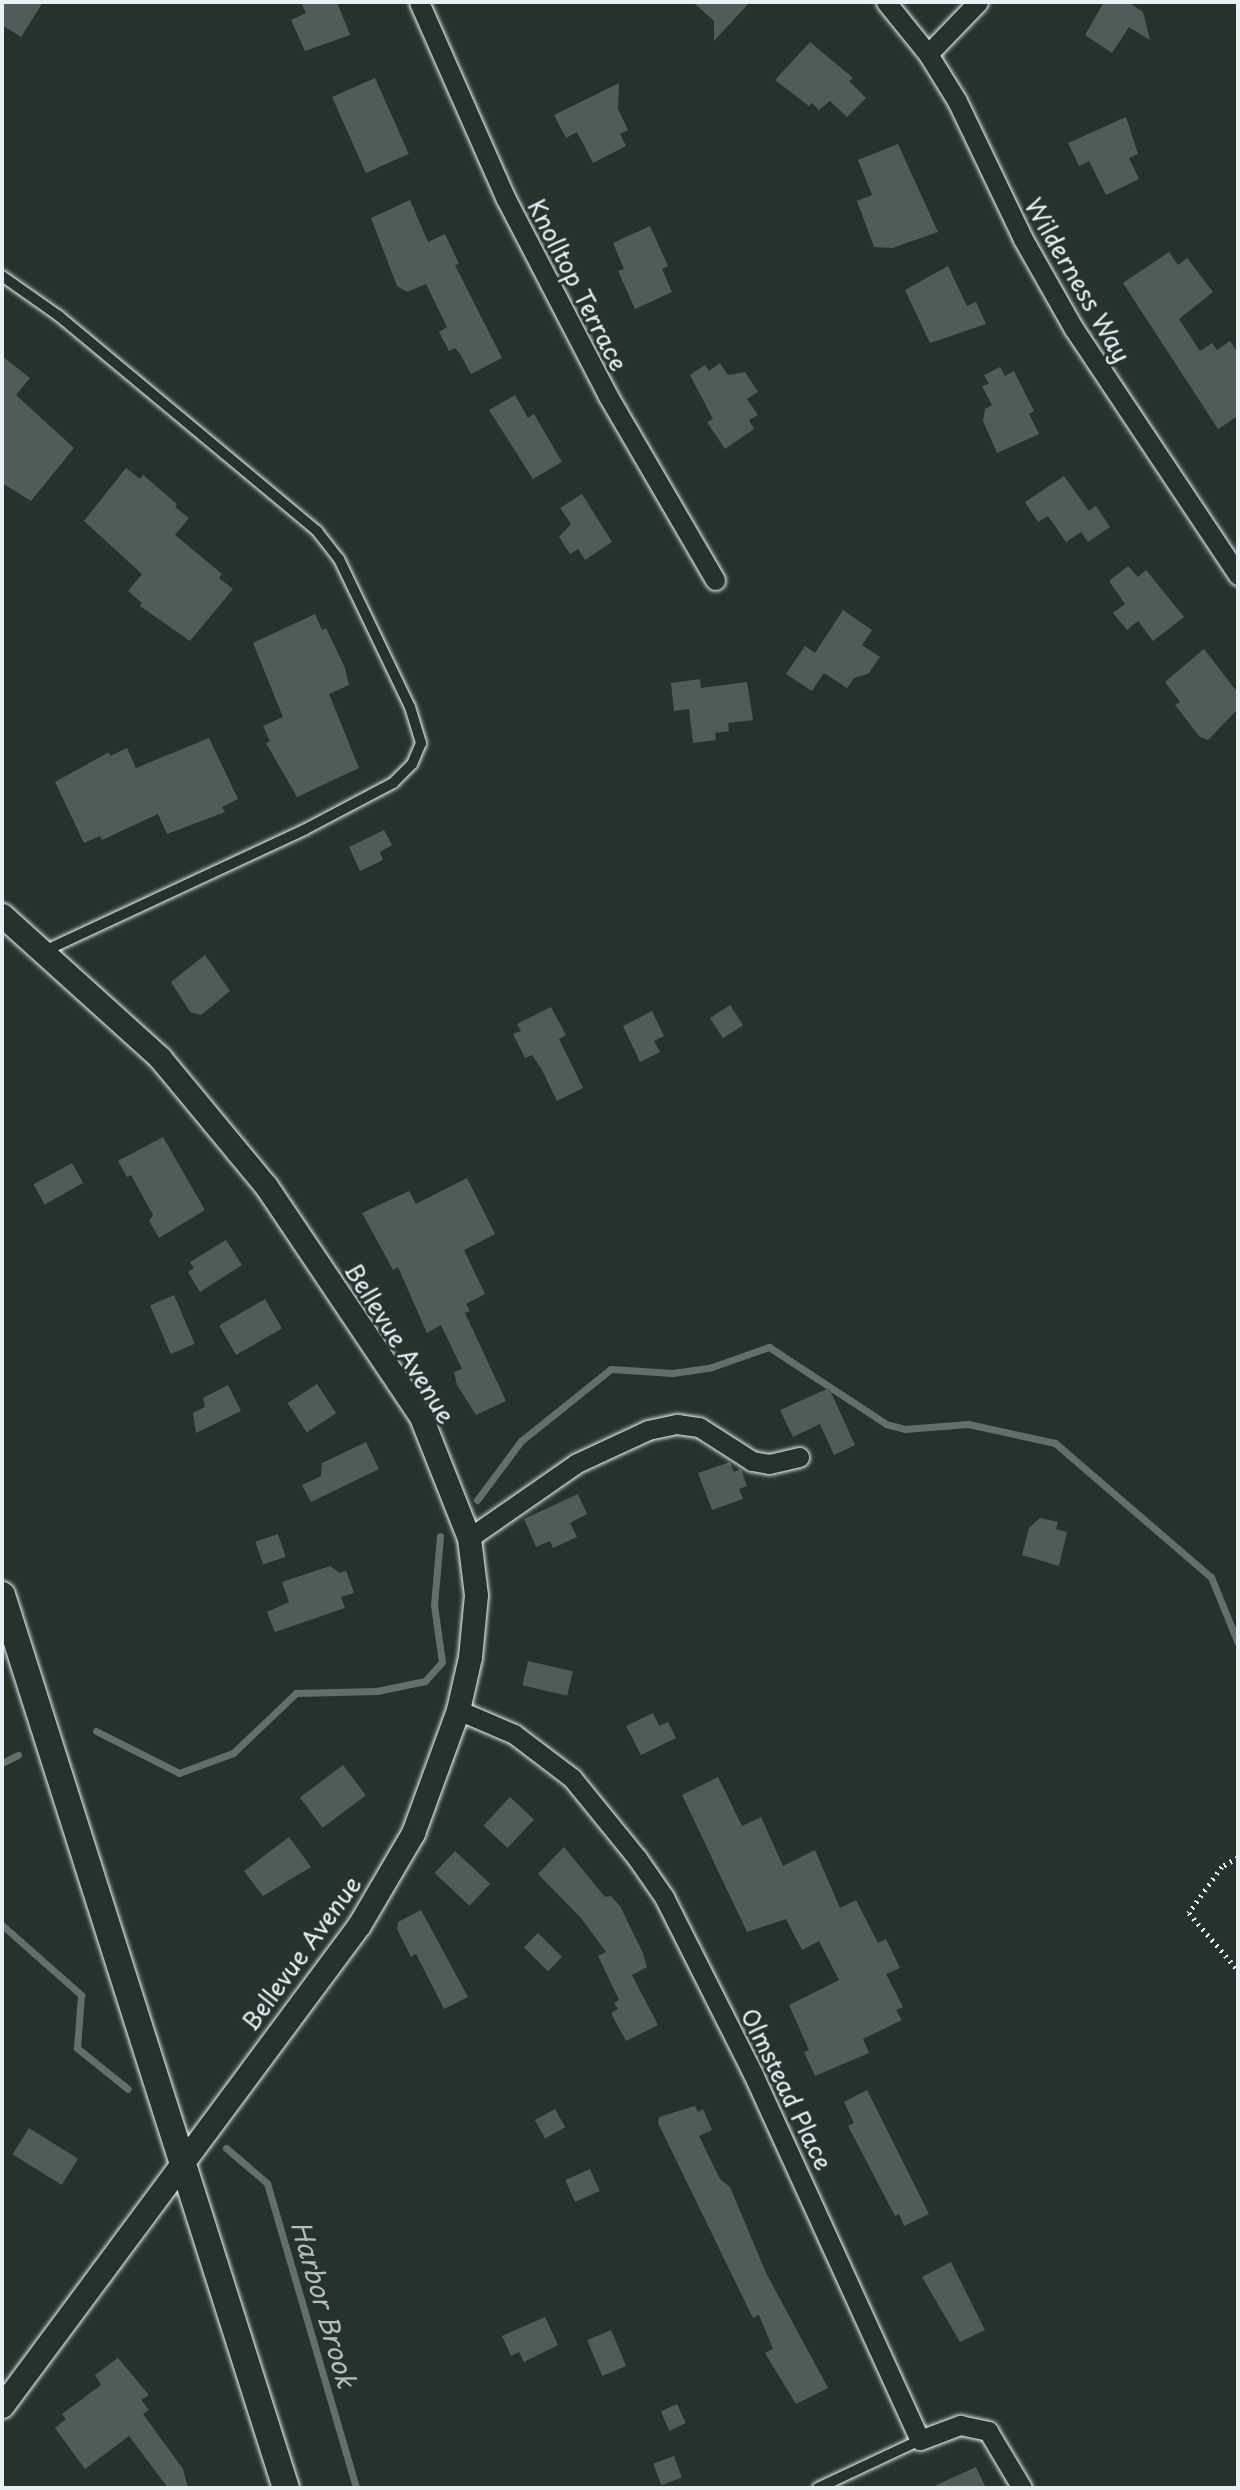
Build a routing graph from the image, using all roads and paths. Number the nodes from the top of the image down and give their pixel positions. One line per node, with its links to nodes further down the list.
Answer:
1 (419, 2): 7 (street, Knolltop Terrace)
2 (886, 2): 4 (street, Wilderness Way)
3 (978, 2): 4 (street)
4 (928, 54): 6 (street, Wilderness Way)
5 (2, 276): 9 (lane)
6 (1238, 575)
7 (715, 580)
8 (2, 915): 9 (street, Bellevue Avenue)
9 (44, 951): 11 (street, Bellevue Avenue)
10 (799, 1457): 11 (street)
11 (469, 1538): 13 (street, Bellevue Avenue)
12 (2, 1595): 16 (main road)
13 (458, 1710): 16 (street, Bellevue Avenue); 18 (street, Olmstead Place)
14 (1238, 1858): 15 (path)
15 (1238, 1970)
16 (185, 2160): 17 (street, Bellevue Avenue); 19 (main road)
17 (2, 2406)
18 (920, 2440): 20 (lane); 21 (street)
19 (286, 2488)
20 (818, 2488)
21 (1022, 2488)

